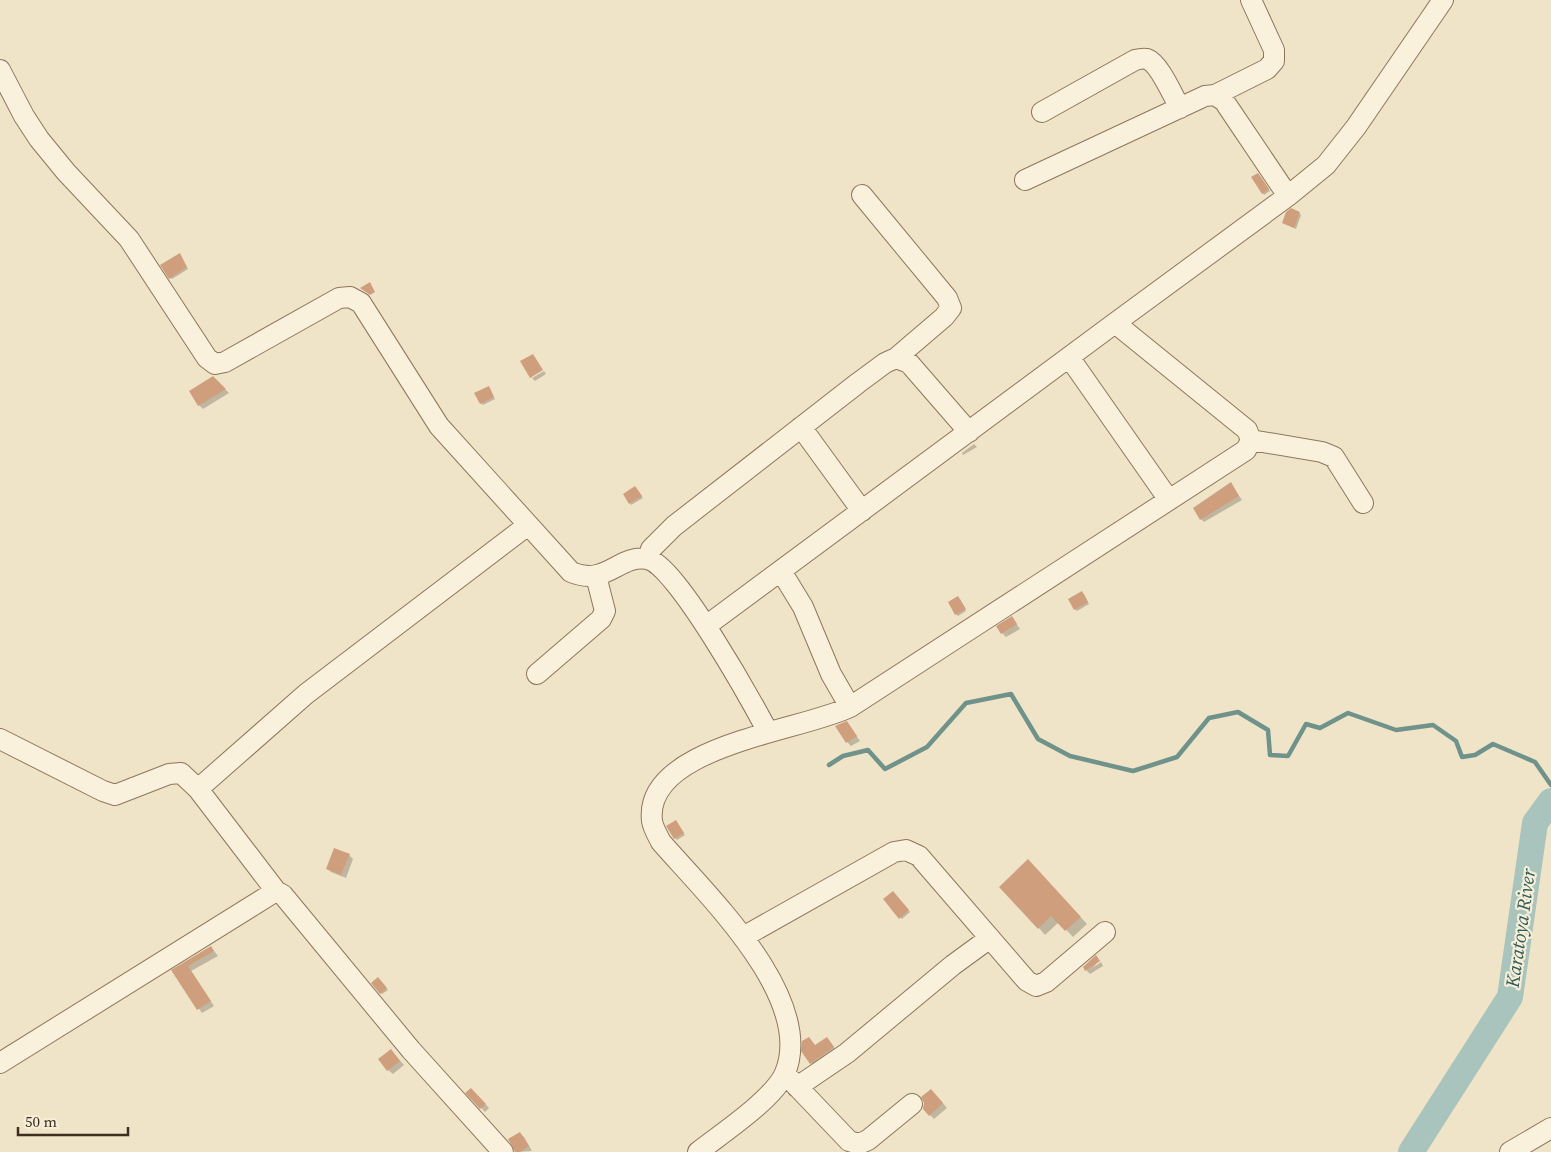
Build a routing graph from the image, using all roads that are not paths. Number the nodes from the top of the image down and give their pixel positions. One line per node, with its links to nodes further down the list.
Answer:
1 (1251, 0): 4 (street)
2 (1443, 0): 9 (street)
3 (0, 70): 19 (street)
4 (1215, 95): 5 (street); 9 (street)
5 (1180, 108): 6 (street); 7 (street)
6 (1042, 112)
7 (1025, 180)
8 (862, 194): 12 (street)
9 (1288, 196): 10 (street)
10 (1115, 323): 11 (street); 15 (street)
11 (1069, 357): 14 (street); 16 (street)
12 (896, 358): 13 (street); 14 (street)
13 (801, 427): 18 (street); 20 (street)
14 (969, 432): 18 (street)
15 (1251, 440): 16 (street); 17 (street)
16 (1169, 500): 25 (street)
17 (1363, 503)
18 (862, 511): 21 (street)
19 (528, 525): 22 (street); 28 (street)
20 (648, 559): 22 (street); 23 (street)
21 (781, 571): 23 (street); 25 (street)
22 (596, 576): 24 (street)
23 (706, 626): 26 (street)
24 (537, 674)
25 (850, 707): 26 (street)
26 (768, 732): 31 (street)
27 (0, 739): 28 (street)
28 (198, 788): 29 (street)
29 (276, 891): 33 (street); 37 (street)
30 (1105, 932): 32 (street)
31 (743, 937): 32 (street); 34 (street)
32 (990, 938): 34 (street)
33 (0, 1063)
34 (791, 1080): 35 (street); 38 (street)
35 (912, 1104)
36 (1551, 1128): 39 (street)
37 (503, 1152)
38 (698, 1152)
39 (1510, 1152)

